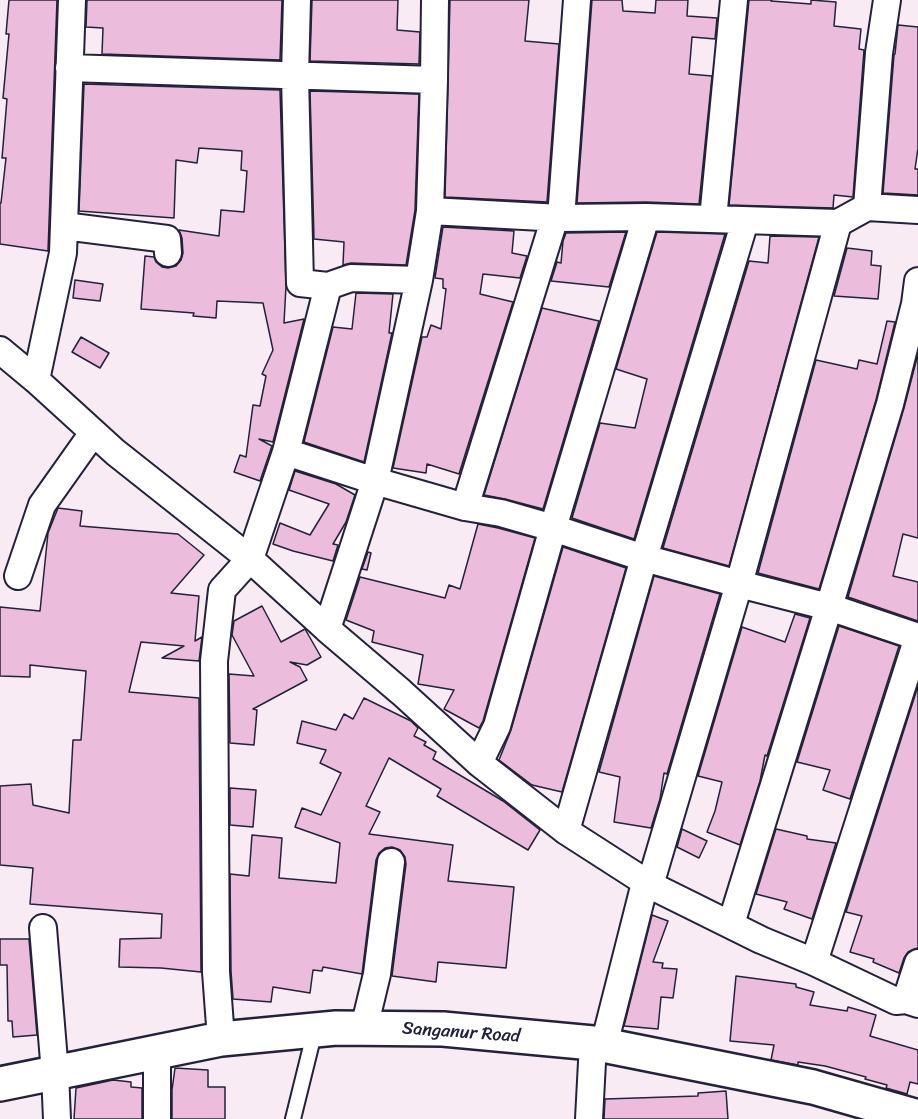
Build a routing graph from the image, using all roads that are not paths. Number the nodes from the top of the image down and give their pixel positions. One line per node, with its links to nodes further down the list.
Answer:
1 (72, 0): 7 (street)
2 (297, 0): 8 (street)
3 (435, 0): 9 (street)
4 (577, 0): 13 (street)
5 (734, 0): 15 (street)
6 (887, 0): 10 (street)
7 (69, 68): 8 (street); 18 (street)
8 (295, 76): 9 (street); 22 (street)
9 (434, 80): 12 (street)
10 (867, 207): 11 (street); 17 (street)
11 (918, 210)
12 (430, 211): 13 (street); 20 (street)
13 (558, 218): 14 (street); 28 (street)
14 (646, 218): 15 (street); 29 (street)
15 (714, 219): 16 (street)
16 (745, 221): 17 (street); 30 (street)
17 (838, 223): 33 (street)
18 (63, 226): 19 (street); 24 (street)
19 (168, 253)
20 (419, 280): 22 (street); 27 (street)
21 (918, 281): 34 (street)
22 (328, 286): 26 (street)
23 (0, 350): 24 (street)
24 (36, 380): 25 (street)
25 (93, 433): 31 (street); 32 (street)
26 (286, 452): 27 (street); 31 (street)
27 (375, 481): 28 (street); 35 (street)
28 (465, 507): 29 (street)
29 (553, 528): 30 (street); 36 (street)
30 (644, 558): 33 (street); 37 (street)
31 (250, 559): 35 (street); 47 (street)
32 (18, 576)
33 (739, 584): 34 (street); 39 (street)
34 (829, 607): 40 (street); 42 (street)
35 (327, 629): 36 (street)
36 (479, 763): 37 (street)
37 (566, 831): 39 (street)
38 (391, 862): 45 (street)
39 (648, 884): 40 (street); 48 (street)
40 (731, 924): 42 (street)
41 (43, 928): 50 (street)
42 (814, 962): 44 (street)
43 (918, 963): 44 (street)
44 (912, 1002)
45 (364, 1028): 46 (main road, Sanganur Road); 48 (main road, Sanganur Road)
46 (315, 1030): 47 (main road, Sanganur Road); 55 (lane)
47 (221, 1039): 49 (main road, Sanganur Road)
48 (598, 1044): 52 (main road, Sanganur Road); 56 (street)
49 (157, 1052): 50 (main road, Sanganur Road); 54 (street)
50 (55, 1073): 51 (main road, Sanganur Road); 53 (street)
51 (0, 1084)
52 (918, 1117)
53 (57, 1119)
54 (157, 1119)
55 (293, 1119)
56 (589, 1119)

